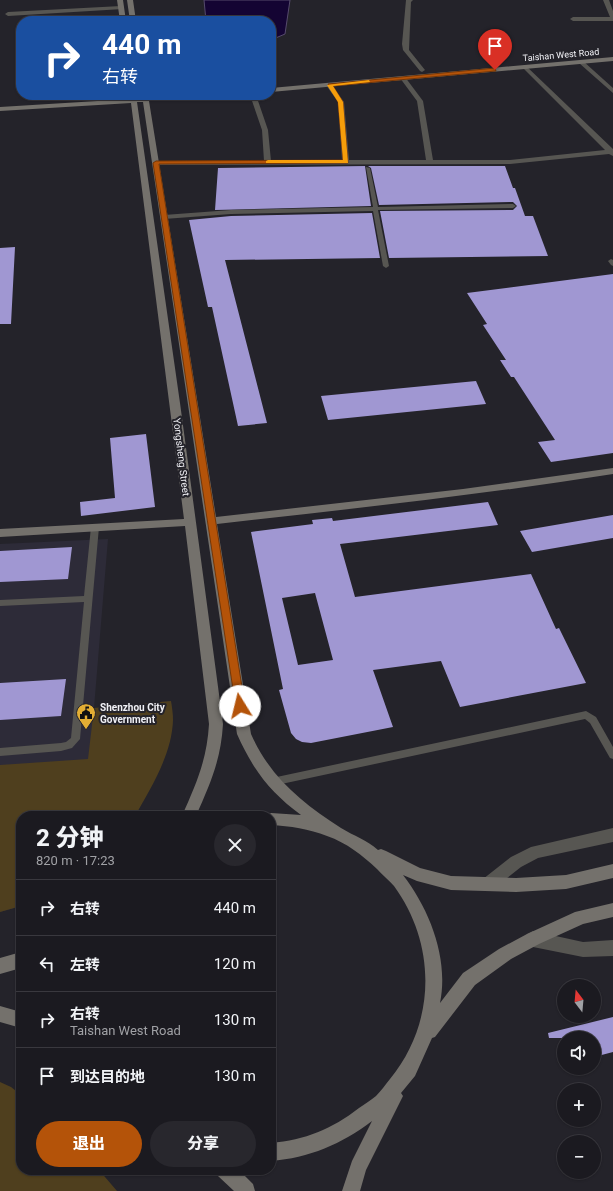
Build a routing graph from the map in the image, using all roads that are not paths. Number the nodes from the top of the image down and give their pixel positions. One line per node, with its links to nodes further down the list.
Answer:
1 (120, 0): 5 (main road)
2 (130, 0): 10 (main road)
3 (410, 0): 17 (street)
4 (606, 0): 11 (street)
5 (121, 8): 6 (street); 9 (main road)
6 (45, 12): 7 (street); 8 (street)
7 (8, 14)
8 (44, 16)
9 (122, 16)
10 (132, 16)
11 (613, 18): 12 (street)
12 (573, 19)
13 (613, 53): 17 (main road, Taishan West Road)
14 (613, 59): 15 (main road, Taishan West Road)
15 (581, 62): 16 (main road, Taishan West Road); 22 (street)
16 (525, 67): 18 (main road, Taishan West Road); 28 (street)
17 (422, 70): 19 (main road, Taishan West Road)
18 (403, 78): 20 (main road, Taishan West Road); 31 (street)
19 (276, 84)
20 (329, 85): 21 (main road, Taishan West Road); 30 (street)
21 (276, 90)
22 (613, 91)
23 (100, 100): 27 (main road)
24 (133, 100): 40 (main road, Yongsheng Street)
25 (146, 100): 32 (main road, Yongsheng Street)
26 (254, 100): 29 (street)
27 (0, 109)
28 (612, 152): 31 (street)
29 (268, 162): 30 (street); 32 (street)
30 (346, 162): 31 (street)
31 (430, 162)
32 (156, 163): 36 (main road, Yongsheng Street)
33 (368, 168): 35 (lane)
34 (513, 206): 35 (lane)
35 (375, 209): 36 (lane); 37 (lane)
36 (164, 217): 39 (main road, Yongsheng Street)
37 (386, 266)
38 (613, 471): 39 (main road)
39 (211, 521): 47 (main road, Yongsheng Street)
40 (190, 522): 41 (main road); 48 (main road, Yongsheng Street)
41 (96, 527): 42 (main road); 43 (lane)
42 (0, 533)
43 (89, 599): 44 (lane); 45 (lane)
44 (0, 603)
45 (0, 752)
46 (613, 755): 47 (lane)
47 (272, 782): 50 (main road, Yongsheng Street)
48 (191, 811)
49 (276, 820): 50 (main road)
50 (336, 832): 52 (main road)
51 (613, 835): 54 (street)
52 (360, 845): 54 (main road); 62 (main road)
53 (613, 871): 54 (main road)
54 (488, 884)
55 (613, 910): 56 (main road)
56 (533, 939): 57 (street); 62 (main road)
57 (613, 948)
58 (16, 961): 59 (main road)
59 (0, 966)
60 (0, 1014): 61 (main road)
61 (16, 1019)
62 (426, 1035): 63 (main road)
63 (401, 1083): 64 (main road); 67 (main road)
64 (276, 1152)
65 (230, 1175): 66 (main road)
66 (246, 1191)
67 (351, 1191)

